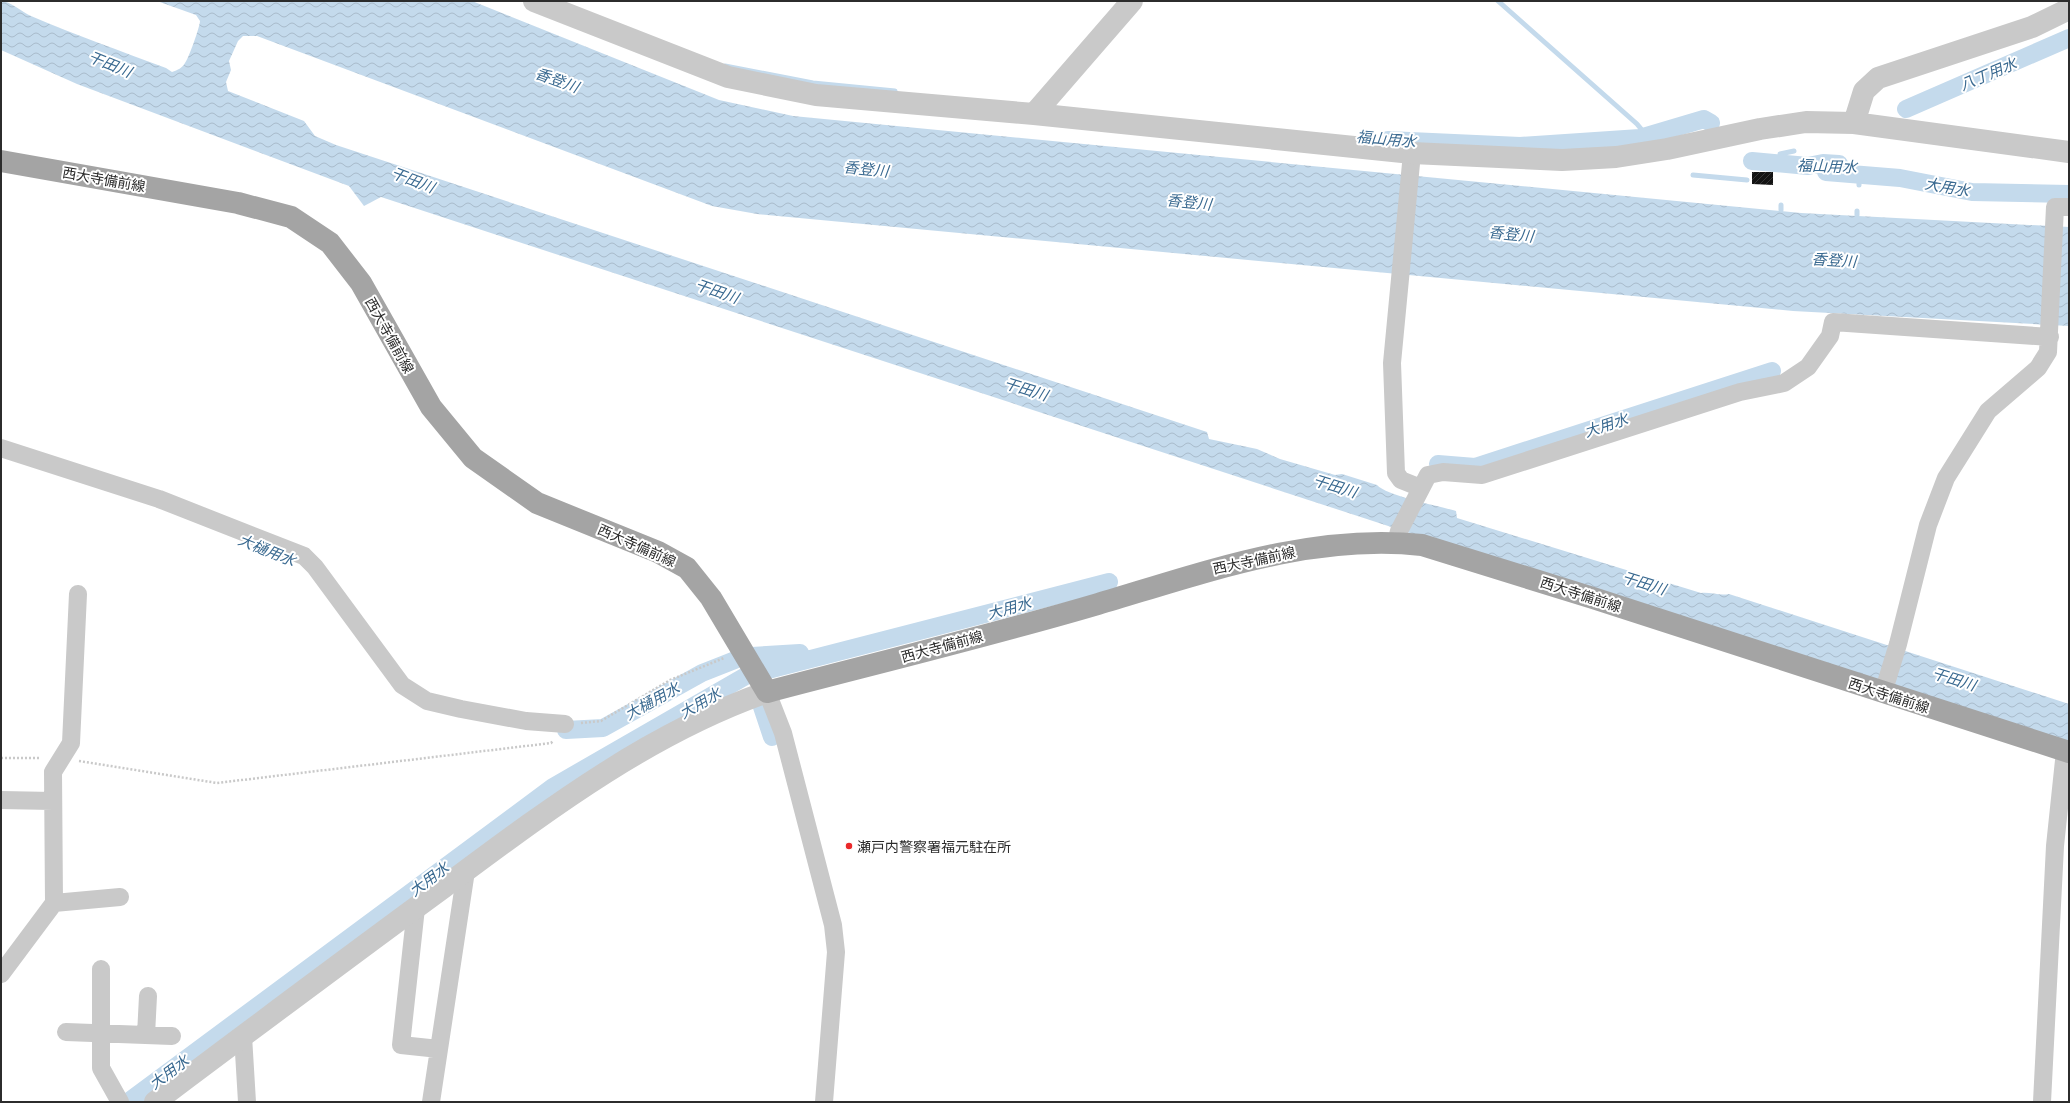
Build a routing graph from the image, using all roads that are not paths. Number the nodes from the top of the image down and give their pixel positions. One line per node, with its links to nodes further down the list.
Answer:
1 (534, 1): 4 (street)
2 (1132, 1): 4 (street)
3 (2069, 10): 5 (street)
4 (1034, 114): 7 (street)
5 (1854, 122): 6 (street); 7 (street)
6 (2069, 152)
7 (1411, 159): 12 (street)
8 (1, 161): 16 (main road, 西大寺備前線)
9 (2062, 210): 10 (street)
10 (2050, 333): 12 (street); 15 (street)
11 (1, 448): 17 (street)
12 (1419, 491): 13 (street)
13 (1397, 537): 15 (main road, 西大寺備前線); 16 (main road, 西大寺備前線)
14 (78, 594): 20 (street)
15 (1884, 690): 18 (main road, 西大寺備前線)
16 (767, 692): 21 (street); 38 (street)
17 (565, 724)
18 (2067, 751): 39 (street)
19 (1, 800): 20 (street)
20 (53, 801): 23 (street)
21 (466, 871): 24 (street); 33 (street)
22 (120, 897): 23 (street)
23 (54, 903): 26 (street)
24 (416, 908): 32 (street); 33 (street)
25 (101, 969): 29 (street)
26 (1, 974)
27 (148, 996): 30 (street)
28 (66, 1032): 29 (street)
29 (101, 1033): 30 (street); 34 (street)
30 (146, 1035): 31 (street)
31 (172, 1036)
32 (243, 1036): 35 (street); 36 (street)
33 (439, 1049): 37 (street)
34 (119, 1099)
35 (155, 1102)
36 (247, 1102)
37 (431, 1102)
38 (824, 1102)
39 (2042, 1102)

